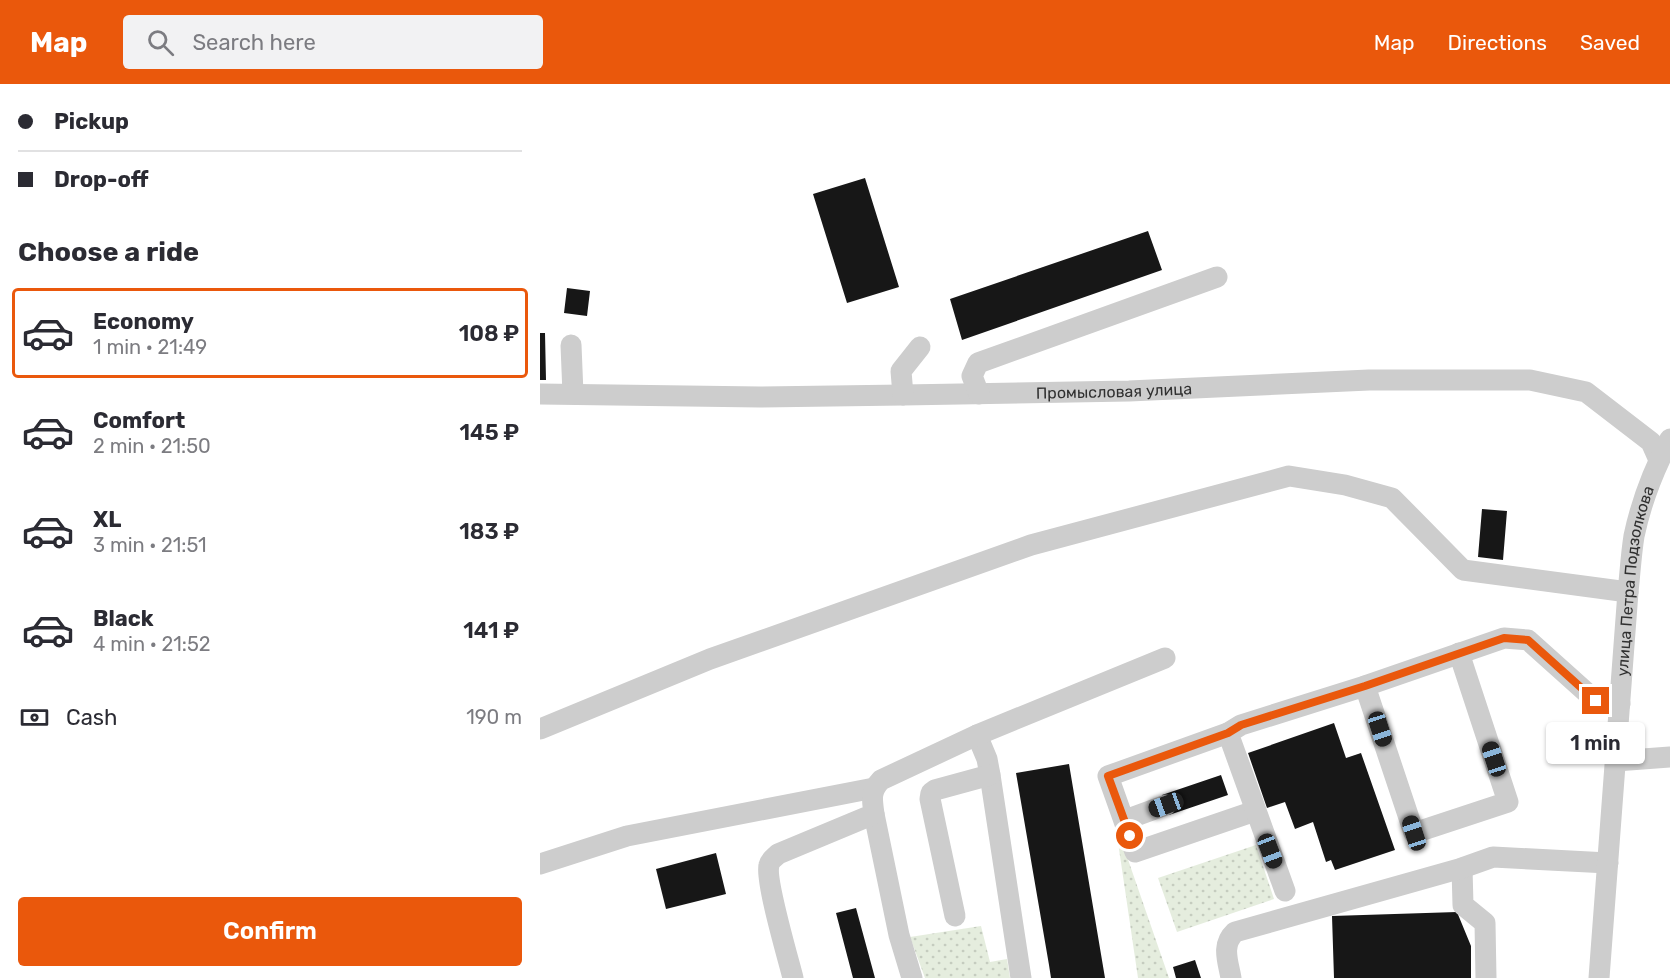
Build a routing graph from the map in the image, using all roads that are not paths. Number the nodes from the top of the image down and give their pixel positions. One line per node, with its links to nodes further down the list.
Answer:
1 (1217, 277): 6 (street)
2 (571, 345): 5 (street)
3 (920, 347): 7 (street)
4 (540, 394): 5 (street, Промысловая улица)
5 (573, 394): 7 (street, Промысловая улица)
6 (979, 394): 7 (street, Промысловая улица); 9 (street, Промысловая улица)
7 (903, 395)
8 (1670, 439): 9 (street, улица Петра Подзолкова)
9 (1659, 460): 10 (street, улица Петра Подзолкова)
10 (1628, 592): 14 (street, улица Петра Подзолкова); 15 (street)
11 (1459, 653): 13 (street); 13 (street); 14 (street)
12 (1165, 658): 17 (street)
13 (1365, 686): 16 (street)
14 (1620, 704): 19 (street, улица Петра Подзолкова)
15 (540, 729)
16 (1228, 733): 23 (street); 25 (street)
17 (977, 735): 20 (street); 21 (street)
18 (1670, 757): 19 (street)
19 (1616, 761): 26 (street, улица Петра Подзолкова)
20 (990, 775): 30 (street); 33 (street)
21 (874, 788): 24 (street); 27 (street)
22 (1166, 805): 25 (street)
23 (1255, 811): 25 (street); 29 (street)
24 (874, 814): 31 (street); 32 (street)
25 (1125, 820)
26 (1608, 863): 28 (street); 36 (street, улица Петра Подзолкова)
27 (540, 864)
28 (1461, 868): 34 (street); 35 (street)
29 (1285, 891)
30 (955, 916)
31 (793, 978)
32 (912, 978)
33 (1021, 978)
34 (1231, 978)
35 (1486, 978)
36 (1599, 978)

